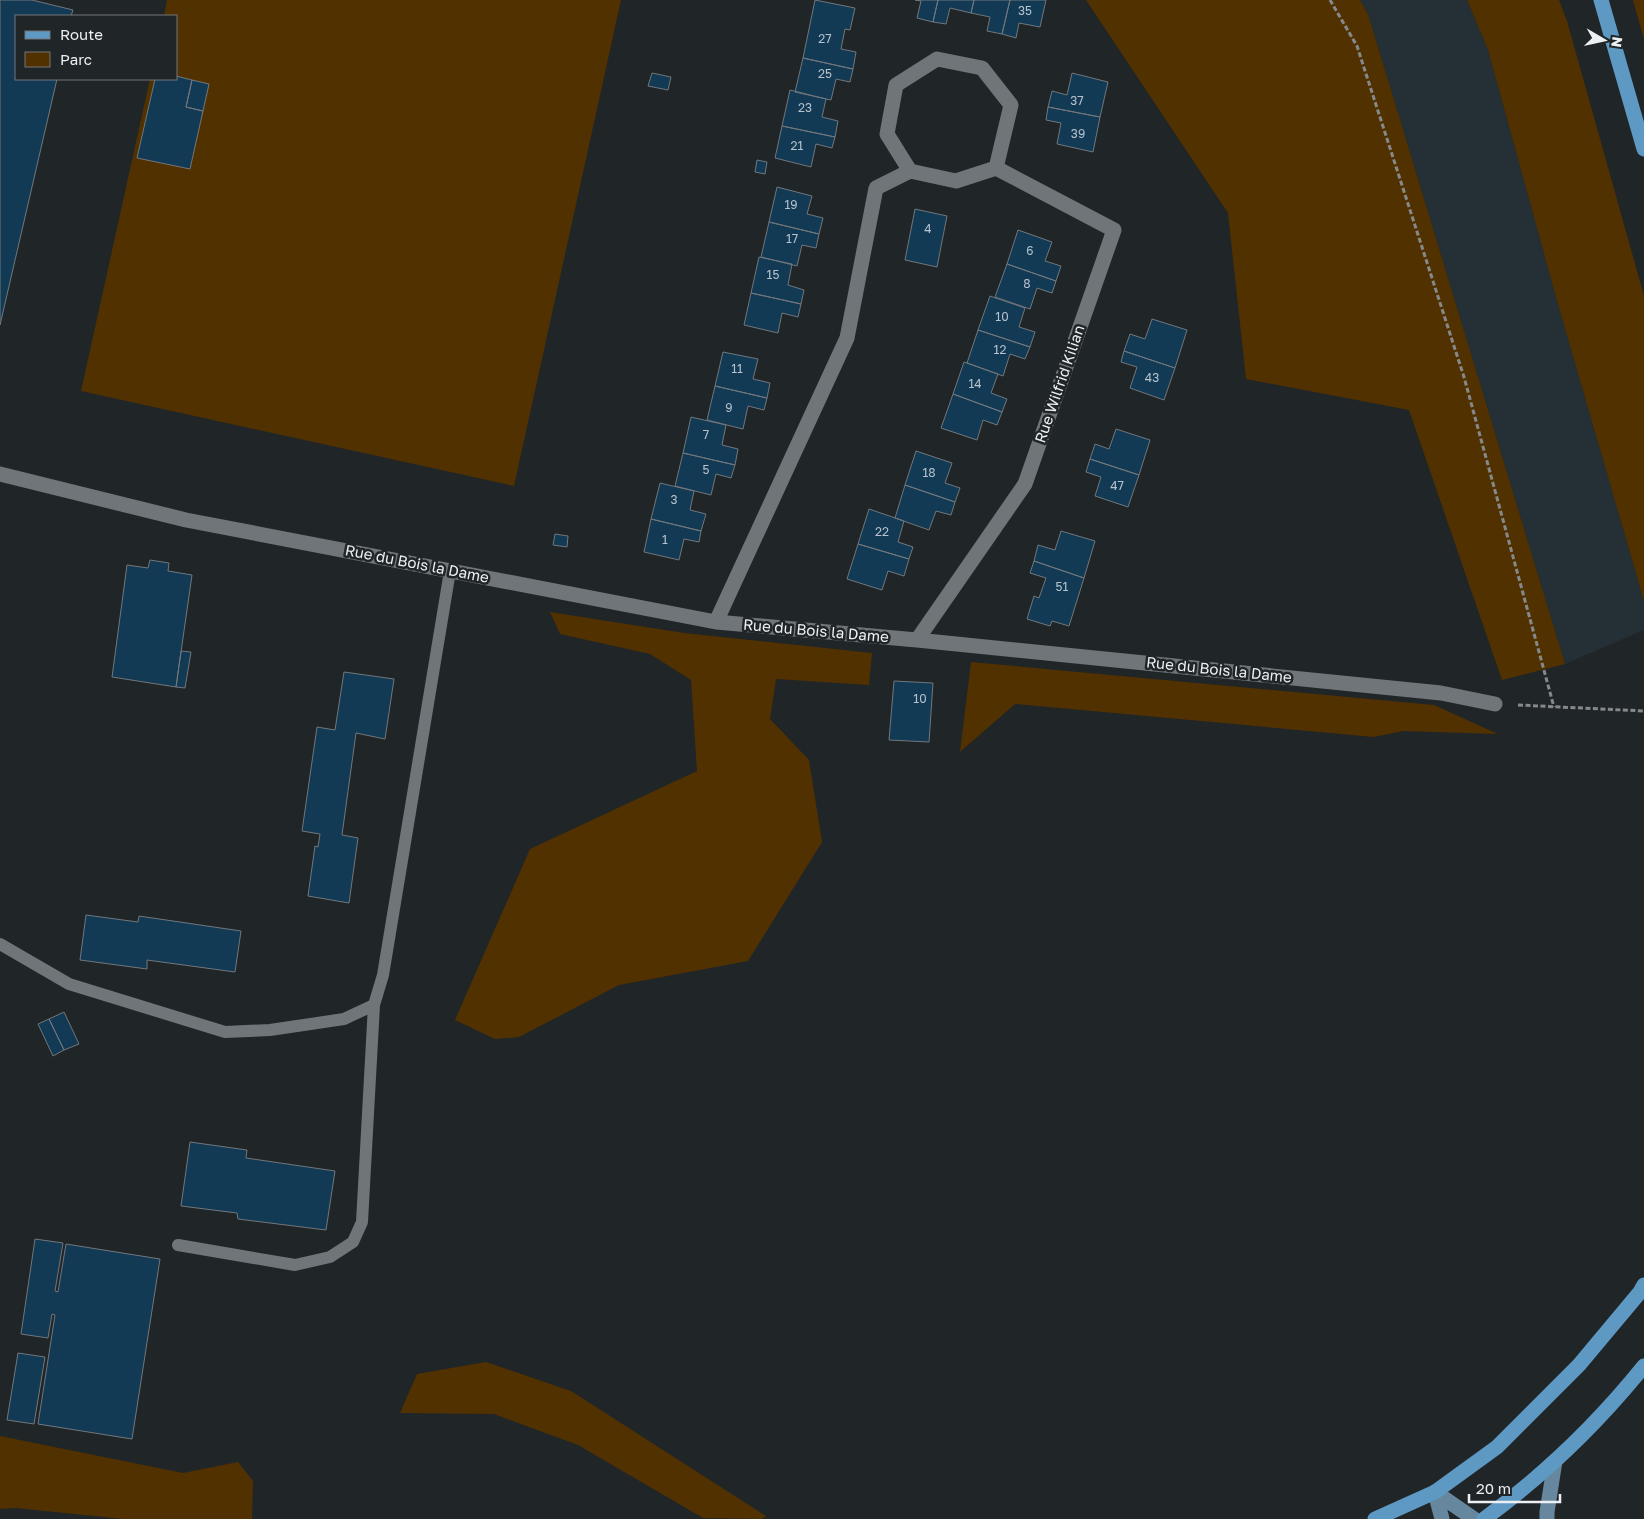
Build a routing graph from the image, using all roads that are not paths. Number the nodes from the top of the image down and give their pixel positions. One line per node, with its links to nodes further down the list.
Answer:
1 (1597, 0): 3 (lane)
2 (1601, 0): 3 (main road)
3 (1607, 20): 4 (main road)
4 (1644, 149)
5 (996, 168): 6 (street); 6 (street); 10 (street, Rue Wilfrid Kilian)
6 (910, 171): 9 (street)
7 (0, 474): 8 (street, Rue du Bois la Dame)
8 (450, 571): 9 (street, Rue du Bois la Dame); 13 (lane)
9 (716, 622): 10 (street, Rue du Bois la Dame)
10 (917, 640): 11 (street, Rue du Bois la Dame)
11 (1495, 704)
12 (0, 944): 13 (lane)
13 (374, 1005): 14 (lane)
14 (178, 1245)
15 (1644, 1285): 18 (main road)
16 (1644, 1366): 17 (main road)
17 (1555, 1461): 22 (main road); 23 (street)
18 (1435, 1492): 19 (main road); 20 (street); 21 (street)
19 (1375, 1519)
20 (1442, 1519)
21 (1474, 1519)
22 (1484, 1519)
23 (1547, 1519)

